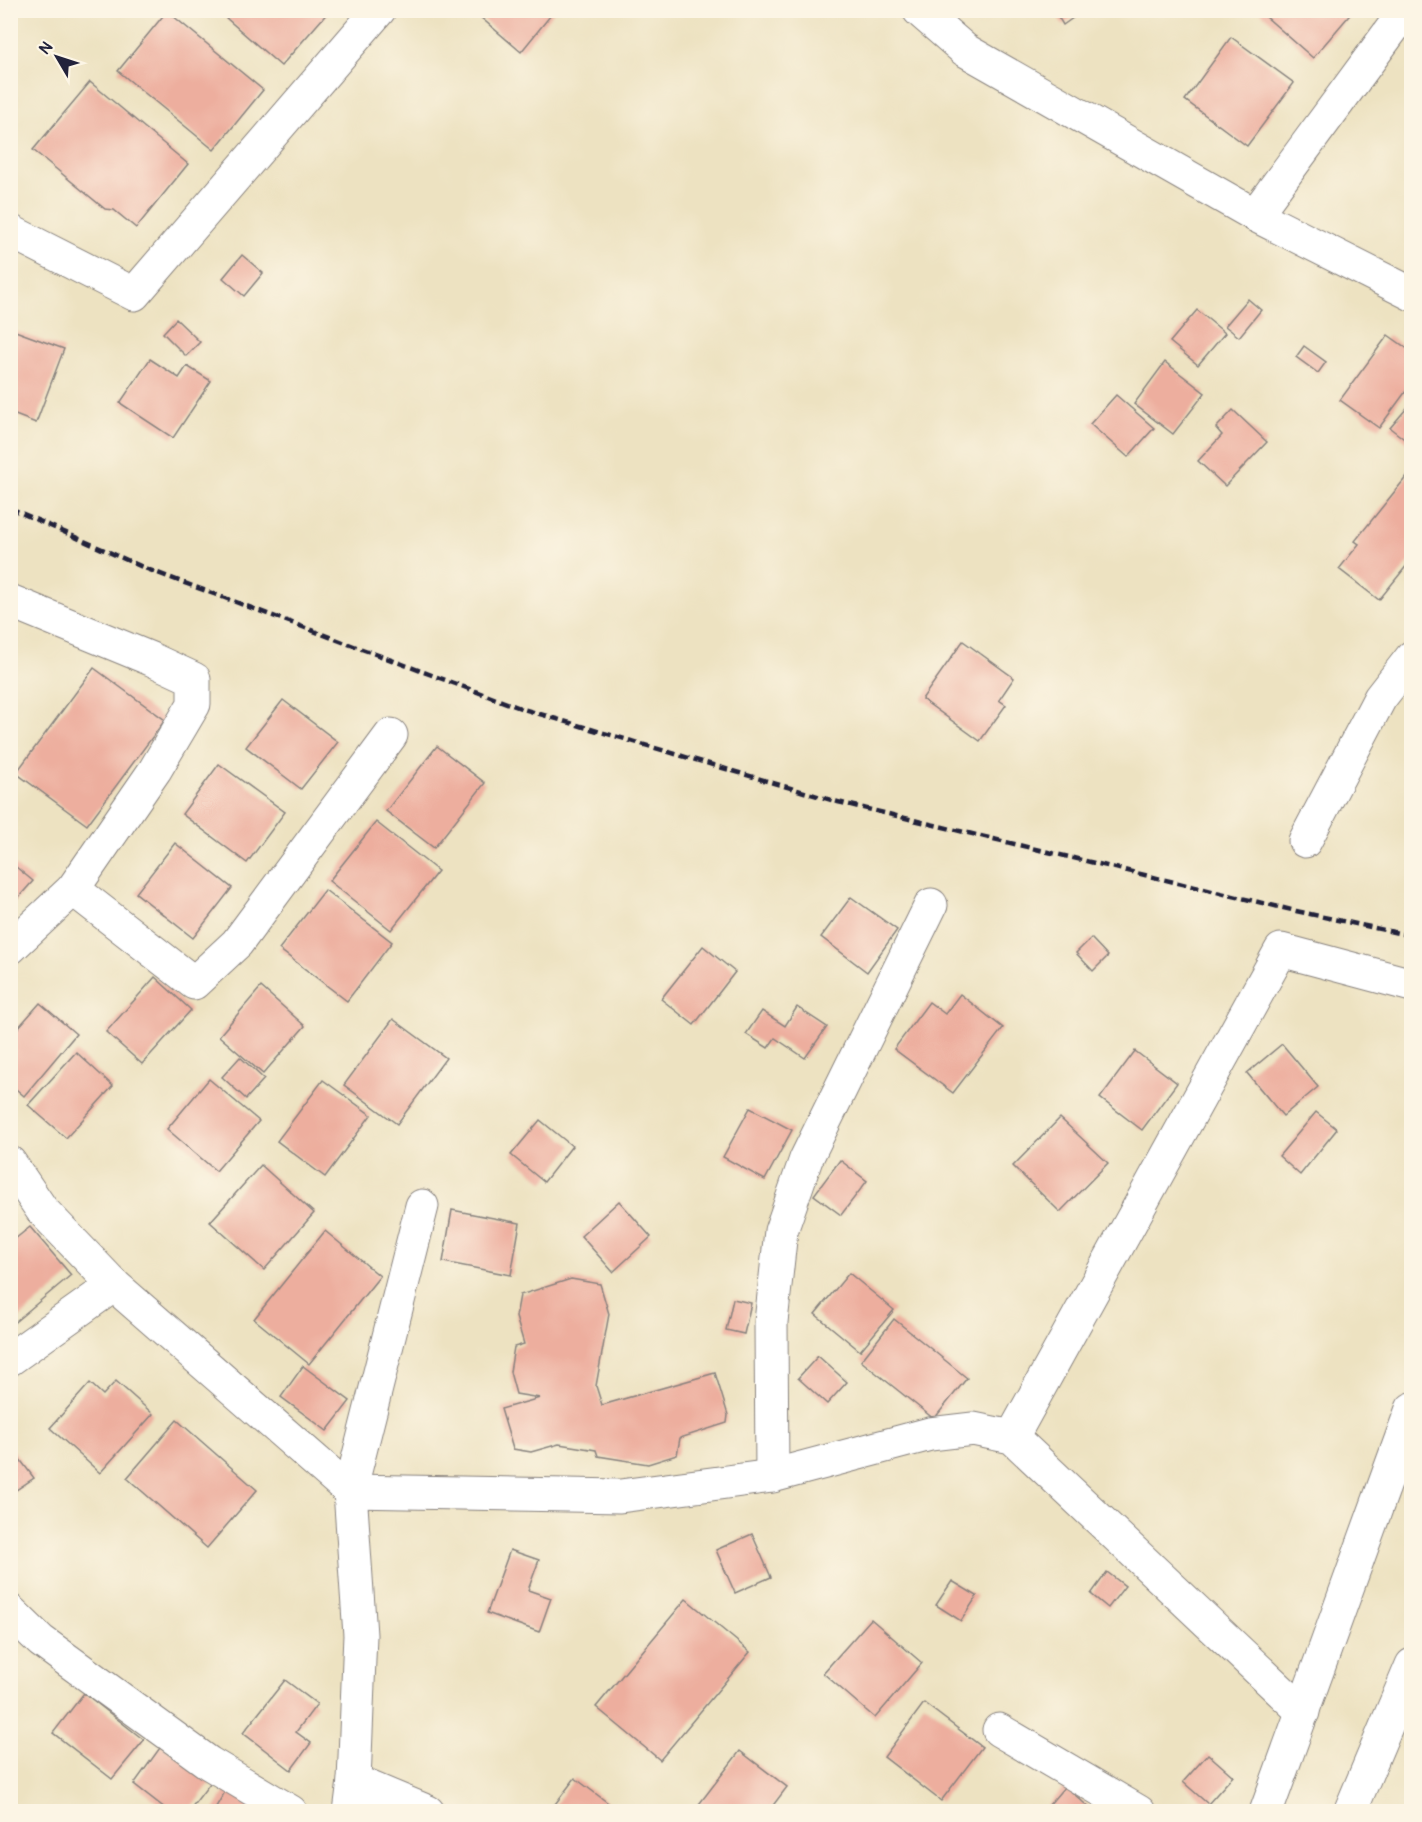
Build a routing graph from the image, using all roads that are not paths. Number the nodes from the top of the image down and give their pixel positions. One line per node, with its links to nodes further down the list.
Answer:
1 (379, 10): 5 (street)
2 (919, 10): 4 (street)
3 (1406, 10): 4 (street)
4 (1255, 215): 6 (street)
5 (10, 231)
6 (1412, 294)
7 (10, 602): 11 (street)
8 (1412, 657): 10 (street)
9 (391, 735): 11 (street)
10 (1305, 842)
11 (73, 889): 13 (street)
12 (930, 905): 21 (street)
13 (10, 948)
14 (1412, 985): 20 (street)
15 (10, 1163): 17 (street)
16 (422, 1206): 22 (street)
17 (114, 1285): 18 (street); 22 (street)
18 (10, 1359)
19 (1412, 1409): 25 (street)
20 (1012, 1437): 21 (street); 25 (street)
21 (772, 1476): 22 (street)
22 (350, 1491): 27 (street)
23 (10, 1611): 28 (street)
24 (1412, 1665): 32 (street)
25 (1303, 1712): 31 (street)
26 (999, 1730): 30 (street)
27 (352, 1796): 29 (street)
28 (291, 1812)
29 (428, 1812)
30 (1139, 1812)
31 (1266, 1812)
32 (1350, 1812)

